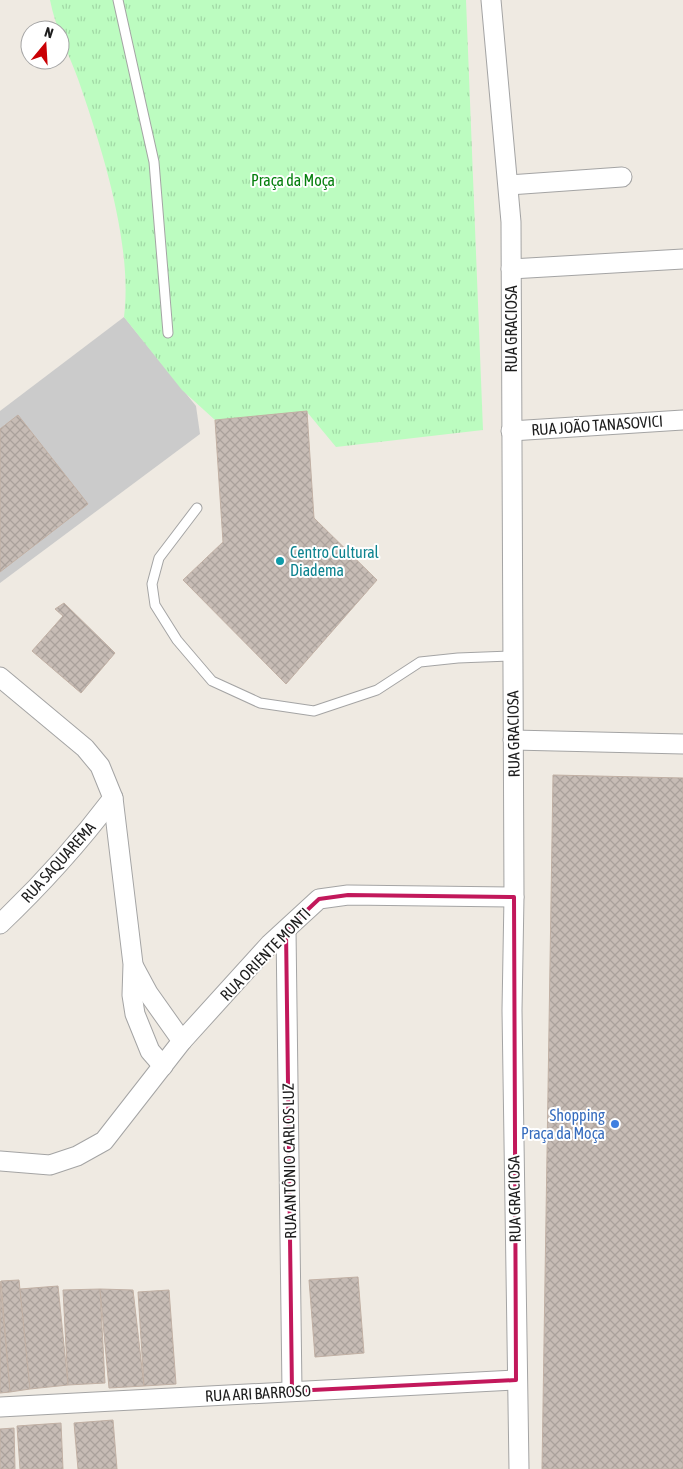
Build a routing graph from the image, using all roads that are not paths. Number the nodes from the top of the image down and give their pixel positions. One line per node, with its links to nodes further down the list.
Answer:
1 (118, 0): 7 (lane)
2 (491, 0): 4 (street, RUA GRACIOSA)
3 (622, 178): 4 (street)
4 (509, 185): 6 (street, RUA GRACIOSA)
5 (683, 259): 6 (street)
6 (511, 269): 9 (street, RUA GRACIOSA)
7 (168, 333)
8 (683, 420): 9 (street, RUA JOÃO TANASOVICI)
9 (511, 431): 11 (street, RUA GRACIOSA)
10 (197, 508): 11 (lane)
11 (512, 656): 13 (street, RUA GRACIOSA)
12 (0, 677): 15 (street)
13 (513, 740): 14 (street); 16 (street, RUA GRACIOSA)
14 (683, 744)
15 (113, 798): 17 (street, RUA SAQUAREMA); 19 (street)
16 (514, 897): 18 (street, RUA ORIENTE MONTI); 23 (street, RUA GRACIOSA)
17 (0, 924)
18 (286, 930): 20 (street, RUA ORIENTE MONTI); 24 (street, RUA ANTÔNIO CARLOS LUZ)
19 (133, 964): 20 (street); 21 (street)
20 (182, 1041): 21 (street)
21 (163, 1066): 22 (street)
22 (0, 1161)
23 (516, 1380): 24 (street, RUA ARI BARROSO); 26 (street, RUA GRACIOSA)
24 (292, 1391): 25 (street, RUA ARI BARROSO)
25 (0, 1407)
26 (518, 1469)

